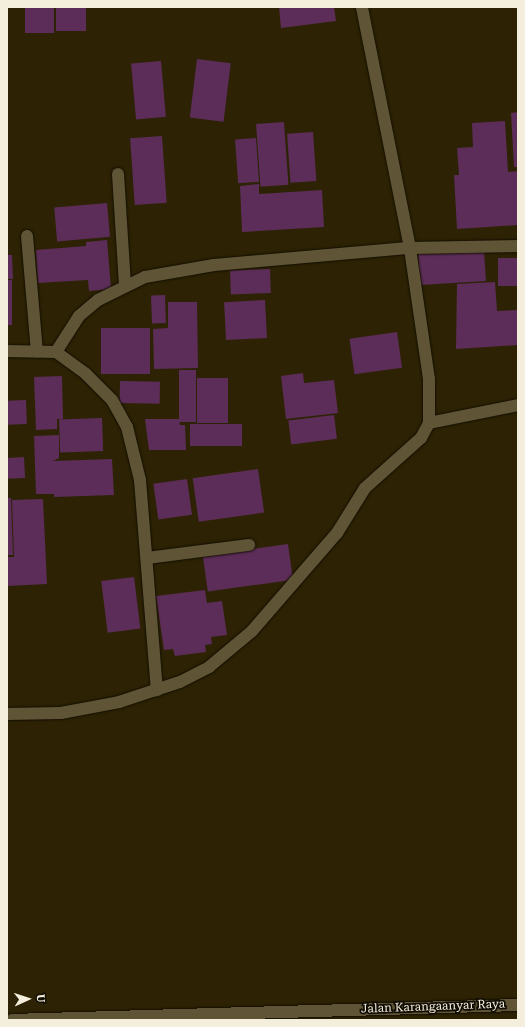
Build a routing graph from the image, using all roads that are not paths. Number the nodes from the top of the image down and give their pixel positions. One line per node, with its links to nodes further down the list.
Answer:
1 (362, 7): 5 (street)
2 (118, 174): 6 (street)
3 (27, 236): 8 (street)
4 (518, 246): 5 (street)
5 (410, 248): 6 (street); 11 (street)
6 (125, 285): 9 (street)
7 (7, 350): 8 (street)
8 (37, 352): 9 (street)
9 (56, 352): 13 (street)
10 (518, 405): 11 (street)
11 (429, 423): 14 (street)
12 (249, 545): 13 (street)
13 (147, 558): 14 (street)
14 (157, 690): 15 (street)
15 (7, 714)
16 (518, 1005): 17 (street, Jalan Karangaanyar Raya)
17 (12, 1020)

